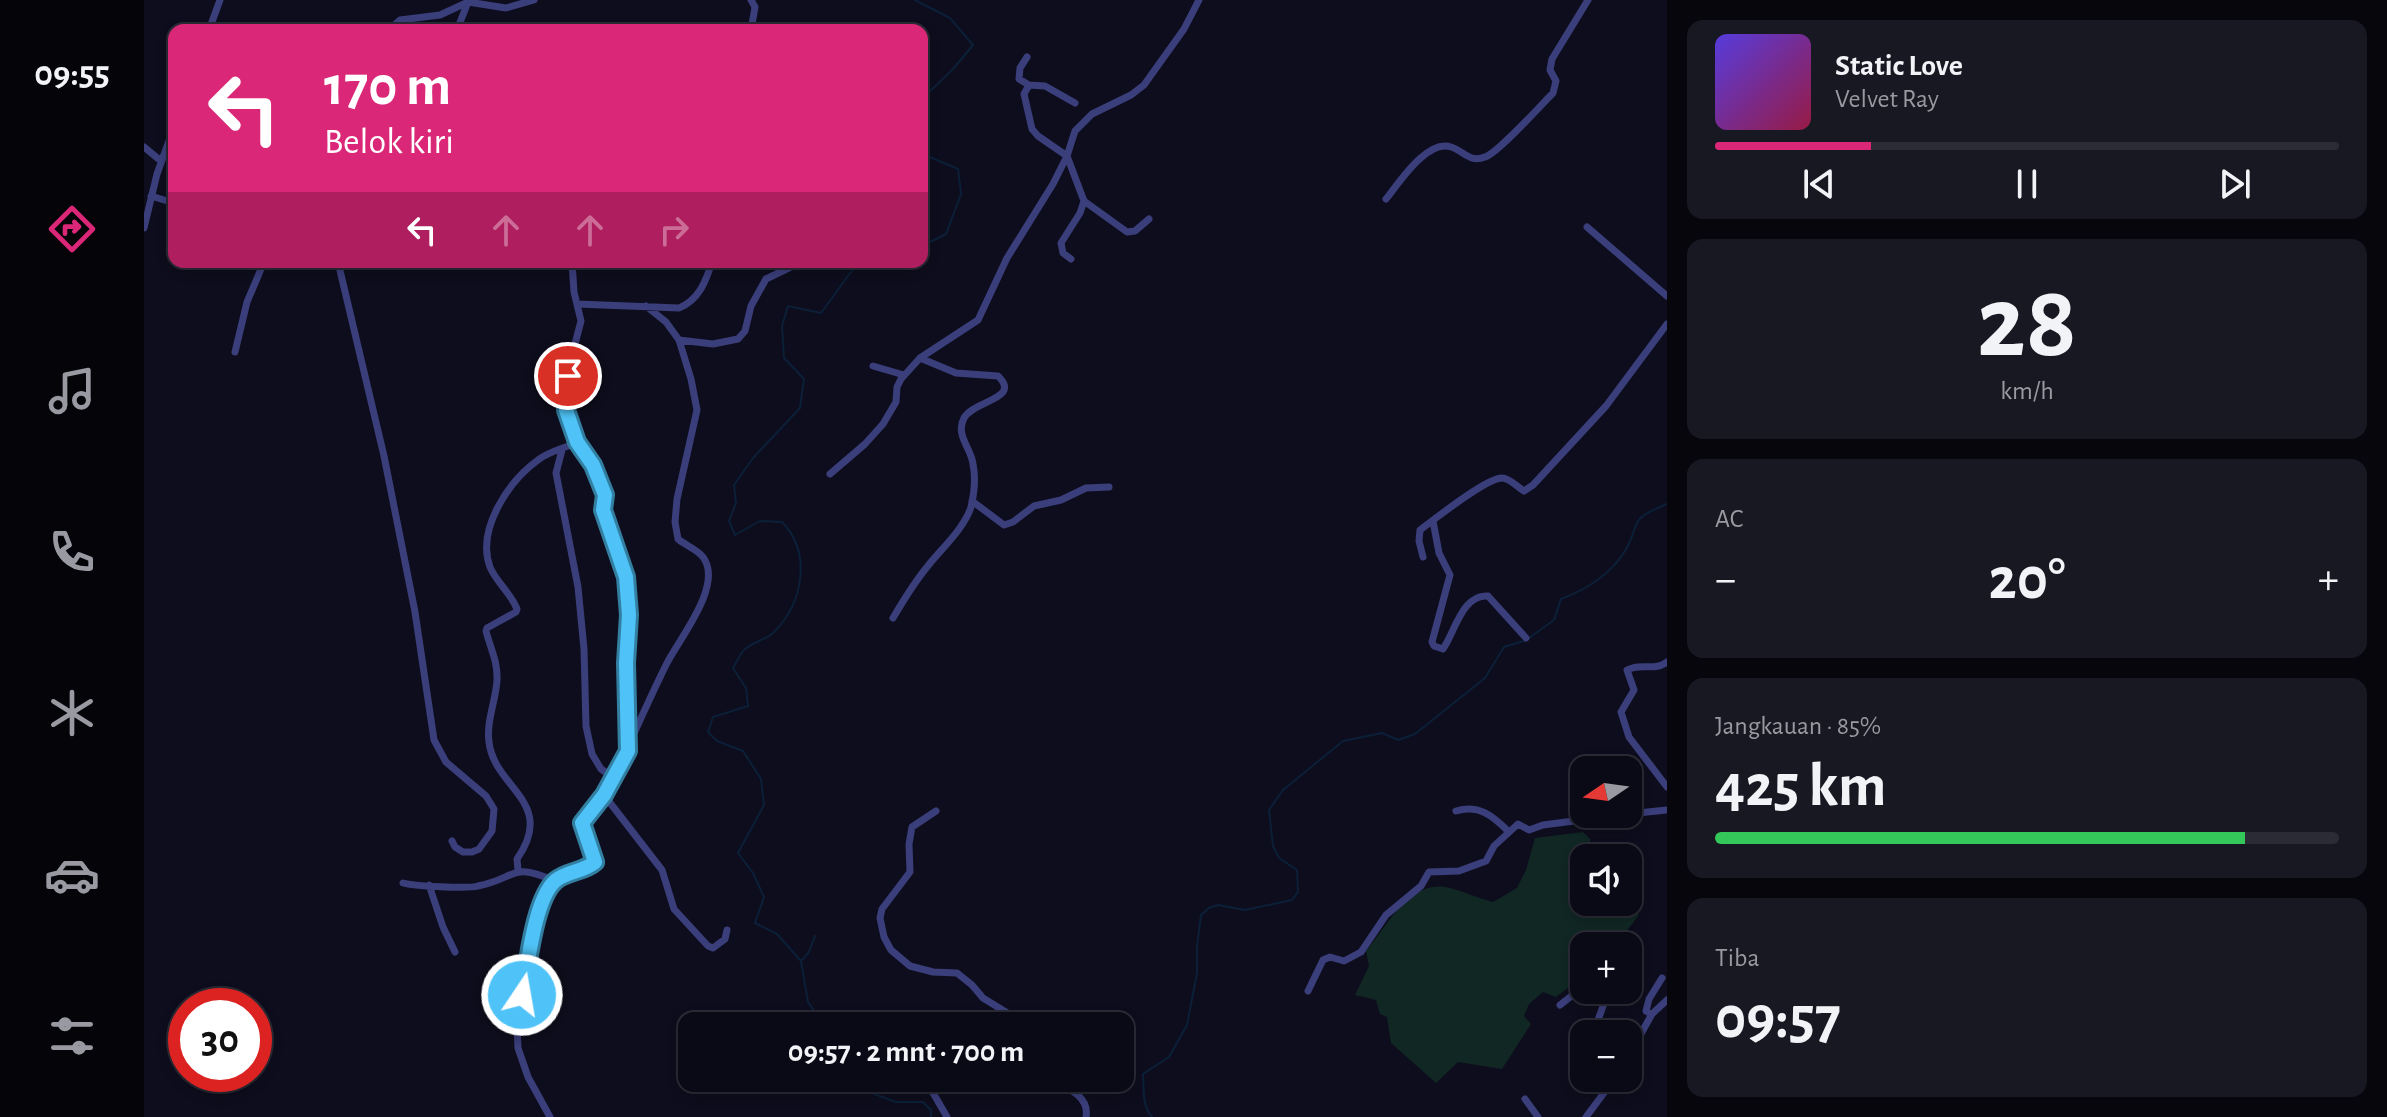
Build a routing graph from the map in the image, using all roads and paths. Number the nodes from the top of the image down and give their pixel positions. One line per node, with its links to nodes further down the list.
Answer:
1 (220, 0): 7 (street)
2 (534, 0): 6 (street)
3 (751, 0): 10 (street)
4 (1199, 0): 16 (street)
5 (1588, 0): 21 (street)
6 (469, 1): 8 (street); 9 (street)
7 (211, 24)
8 (396, 24)
9 (459, 24)
10 (752, 24)
11 (1027, 57): 12 (street)
12 (1029, 85): 13 (street); 16 (street)
13 (1075, 103)
14 (168, 143): 17 (street)
15 (144, 147): 17 (street)
16 (1067, 156): 23 (street); 39 (street)
17 (161, 161): 19 (street)
18 (144, 173): 19 (street)
19 (157, 174): 20 (street)
20 (151, 196): 22 (street); 26 (street)
21 (1386, 199)
22 (168, 201)
23 (1084, 201): 24 (street); 27 (street)
24 (1149, 219)
25 (1587, 227): 33 (street)
26 (144, 228)
27 (1071, 259)
28 (261, 268): 38 (street)
29 (340, 268): 62 (street)
30 (573, 268): 34 (street)
31 (709, 268): 35 (street)
32 (789, 268): 37 (street)
33 (1667, 296)
34 (577, 304): 35 (street); 42 (street)
35 (646, 306): 37 (street)
36 (1667, 324): 47 (street)
37 (679, 340): 52 (street)
38 (235, 352)
39 (920, 358): 41 (street); 46 (street)
40 (873, 366): 41 (street)
41 (904, 375): 44 (street)
42 (577, 442): 43 (street); 52 (street)
43 (562, 450): 53 (street); 63 (street)
44 (830, 474)
45 (1109, 487): 46 (street)
46 (972, 501): 49 (street)
47 (1433, 521): 48 (street); 50 (street)
48 (1423, 557)
49 (893, 618)
50 (1526, 638)
51 (1667, 662): 54 (street)
52 (629, 743): 53 (street)
53 (614, 778): 55 (street)
54 (1667, 787)
55 (604, 795): 64 (street); 67 (street)
56 (1667, 810): 59 (street)
57 (936, 811): 74 (street)
58 (1456, 811): 61 (street)
59 (1642, 813)
60 (1570, 822): 61 (street)
61 (1509, 832): 70 (street)
62 (452, 841)
63 (518, 870): 64 (street); 66 (street)
64 (555, 881): 81 (street)
65 (403, 883): 66 (street)
66 (429, 885): 68 (street)
67 (727, 930)
68 (455, 952)
69 (1662, 978): 75 (street)
70 (1308, 991)
71 (1570, 997): 73 (street)
72 (1667, 1000): 75 (street)
73 (1560, 1005)
74 (1006, 1012)
75 (1652, 1014): 76 (street)
76 (1642, 1031)
77 (933, 1092): 82 (street)
78 (1072, 1092): 83 (street)
79 (1605, 1092): 85 (street)
80 (1525, 1099): 84 (street)
81 (550, 1117)
82 (947, 1117)
83 (1086, 1117)
84 (1538, 1117)
85 (1586, 1117)

